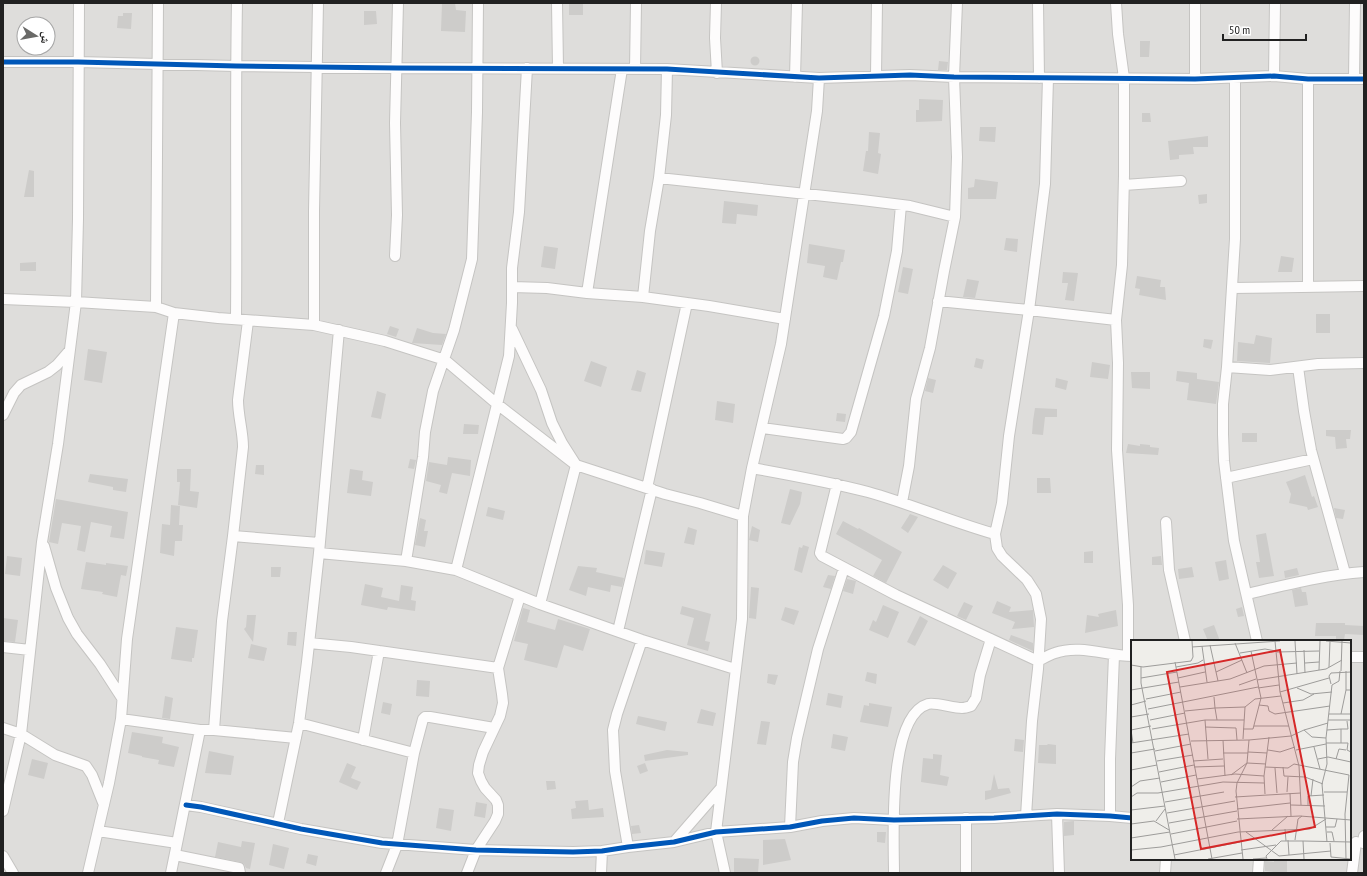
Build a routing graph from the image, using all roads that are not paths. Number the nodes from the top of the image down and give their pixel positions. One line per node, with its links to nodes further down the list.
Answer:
1 (79, 3): 19 (street)
2 (158, 3): 20 (street)
3 (237, 3): 21 (street)
4 (318, 3): 22 (street)
5 (398, 3): 23 (street)
6 (478, 3): 24 (street)
7 (557, 3): 26 (street)
8 (636, 3): 28 (street)
9 (716, 3): 30 (street)
10 (797, 3): 33 (street)
11 (877, 3): 31 (street)
12 (957, 3): 35 (street)
13 (1038, 3): 36 (street)
14 (1116, 3): 37 (street)
15 (1195, 3): 39 (street)
16 (1275, 3): 32 (street)
17 (1355, 3): 41 (street)
18 (3, 62): 19 (street)
19 (78, 62): 20 (street); 57 (street)
20 (157, 63): 21 (street); 59 (street)
21 (236, 66): 22 (street); 63 (street)
22 (317, 66): 23 (street); 66 (street)
23 (397, 68): 24 (street); 48 (street)
24 (478, 68): 25 (street); 70 (street)
25 (527, 68): 26 (street); 51 (street)
26 (558, 68): 27 (street)
27 (622, 69): 28 (street); 53 (street)
28 (635, 69): 29 (street)
29 (667, 69): 30 (street); 42 (street)
30 (717, 73): 33 (street)
31 (876, 75): 34 (street); 35 (street)
32 (1274, 76): 38 (street); 40 (street)
33 (795, 77): 34 (street)
34 (819, 78): 45 (street)
35 (954, 78): 36 (street); 47 (street)
36 (1044, 78): 37 (street); 60 (street)
37 (1124, 78): 39 (street); 44 (street)
38 (1235, 78): 39 (street); 52 (street)
39 (1194, 79)
40 (1308, 79): 41 (street); 49 (street)
41 (1359, 79)
42 (659, 178): 45 (street); 54 (street)
43 (1181, 181): 44 (street)
44 (1124, 185): 65 (street)
45 (805, 194): 46 (street); 62 (street)
46 (900, 205): 47 (street); 76 (street)
47 (955, 217): 56 (street)
48 (395, 256)
49 (1308, 286): 50 (street); 52 (street)
50 (1364, 286)
51 (512, 287): 53 (street); 67 (street)
52 (1232, 288): 73 (street)
53 (587, 293): 54 (street)
54 (643, 297): 58 (street)
55 (3, 299): 57 (street)
56 (938, 301): 60 (street); 83 (street)
57 (76, 302): 59 (street); 69 (street)
58 (687, 303): 62 (street); 82 (street)
59 (156, 307): 61 (street)
60 (1029, 310): 65 (street); 86 (street)
61 (174, 313): 63 (street); 115 (street)
62 (785, 319): 76 (street)
63 (236, 320): 64 (street)
64 (248, 320): 66 (street); 87 (street)
65 (1116, 320): 109 (street)
66 (314, 325): 68 (street)
67 (511, 327): 74 (street); 78 (street)
68 (339, 330): 70 (street); 89 (street)
69 (70, 350): 75 (street); 88 (street)
70 (445, 360): 74 (street); 91 (street)
71 (1364, 363): 72 (street)
72 (1298, 367): 73 (street); 77 (street)
73 (1227, 368): 80 (street)
74 (497, 404): 78 (street); 93 (street)
75 (3, 415)
76 (762, 428): 79 (street)
77 (1313, 459): 80 (street); 95 (street)
78 (576, 465): 82 (street); 98 (street)
79 (752, 468): 81 (street); 84 (street)
80 (1226, 478): 96 (street)
81 (837, 484): 83 (street); 92 (street)
82 (650, 488): 84 (street); 99 (street)
83 (902, 502): 86 (street)
84 (743, 516): 114 (street)
85 (1166, 522): 102 (street)
86 (995, 534): 112 (street)
87 (233, 536): 89 (street); 121 (street)
88 (42, 542): 106 (street); 115 (street)
89 (319, 543): 90 (street)
90 (319, 554): 91 (street); 104 (street)
91 (406, 561): 93 (street)
92 (844, 568): 100 (street); 137 (street)
93 (456, 570): 97 (street)
94 (1364, 572): 95 (street)
95 (1345, 573): 96 (street)
96 (1247, 594): 103 (street)
97 (520, 596): 98 (street); 113 (street)
98 (540, 604): 99 (street)
99 (618, 631): 101 (street)
100 (991, 639): 112 (street); 135 (street)
101 (642, 640): 114 (street); 144 (street)
102 (1185, 640)
103 (1257, 640)
104 (309, 643): 107 (street); 117 (street)
105 (3, 647): 106 (street)
106 (30, 650): 122 (street)
107 (379, 651): 113 (street); 124 (street)
108 (1114, 655): 109 (street); 112 (street); 132 (street)
109 (1130, 656)
110 (1351, 657): 111 (street)
111 (1364, 657)
112 (1038, 661): 131 (street)
113 (498, 668): 119 (street)
114 (735, 669): 126 (street)
115 (122, 698): 116 (street)
116 (121, 719): 120 (street); 127 (street)
117 (299, 723): 123 (street); 124 (street)
118 (3, 728): 122 (street)
119 (494, 728): 125 (street); 145 (street)
120 (200, 730): 121 (street); 128 (street)
121 (214, 730): 123 (street)
122 (21, 734): 127 (street); 129 (street)
123 (296, 738): 136 (street)
124 (363, 740): 125 (street)
125 (414, 752): 143 (street)
126 (721, 788): 139 (street); 141 (street)
127 (104, 805): 138 (street)
128 (186, 805): 136 (street); 142 (street)
129 (3, 811)
130 (1057, 814): 131 (street); 132 (street); 161 (street)
131 (1026, 816): 133 (street)
132 (1110, 816): 134 (street)
133 (966, 818): 135 (street); 160 (street)
134 (1131, 818)
135 (894, 820): 137 (street); 159 (street)
136 (278, 823): 143 (street)
137 (790, 827): 139 (street)
138 (98, 831): 142 (street); 152 (street)
139 (716, 832): 141 (street); 158 (street)
140 (1359, 841): 164 (street)
141 (674, 842): 144 (street)
142 (176, 843): 147 (street)
143 (397, 845): 145 (street); 155 (street)
144 (628, 847): 146 (street)
145 (476, 850): 146 (street); 156 (street)
146 (602, 851): 157 (street)
147 (174, 855): 153 (street); 154 (street)
148 (3, 856): 151 (street)
149 (1166, 860): 162 (street)
150 (1259, 860): 163 (street)
151 (13, 873)
152 (88, 873)
153 (171, 873)
154 (240, 873)
155 (386, 873)
156 (467, 873)
157 (601, 873)
158 (725, 873)
159 (894, 873)
160 (966, 873)
161 (1059, 873)
162 (1165, 873)
163 (1258, 873)
164 (1352, 873)

